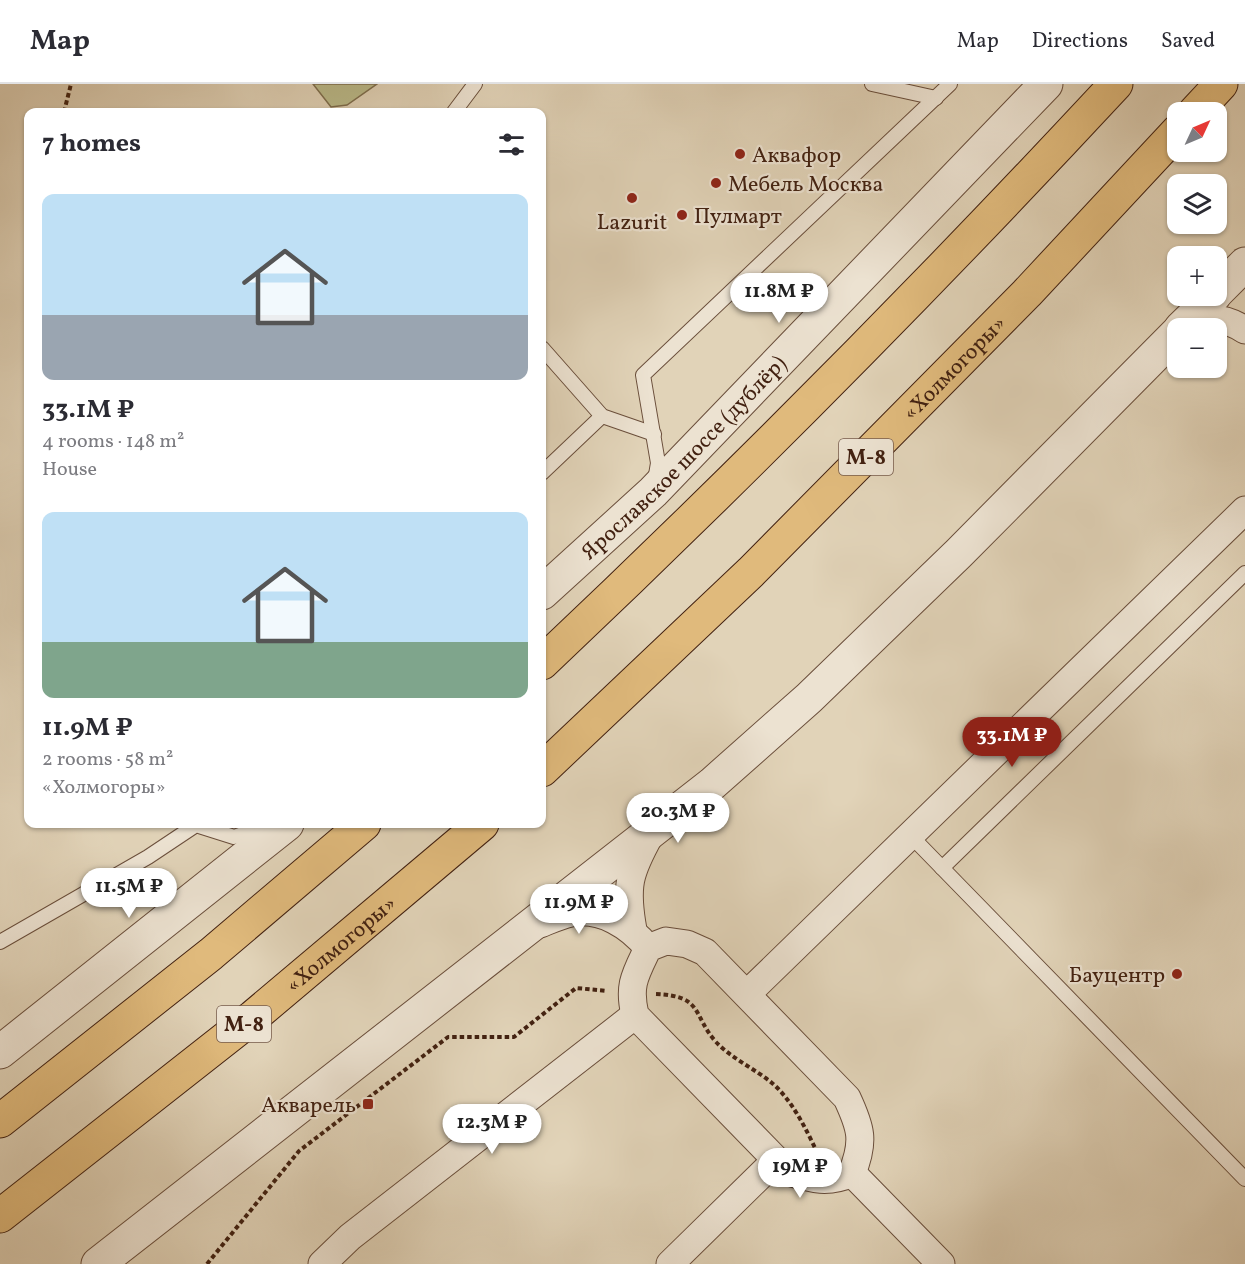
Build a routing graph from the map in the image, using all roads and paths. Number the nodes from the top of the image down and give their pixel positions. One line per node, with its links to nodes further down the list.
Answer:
1 (71, 84): 10 (path)
2 (475, 84): 11 (lane)
3 (872, 84): 8 (lane)
4 (951, 84): 8 (lane)
5 (1046, 84): 24 (street, Ярославское шоссе (дублёр))
6 (1116, 84): 28 (highway)
7 (1221, 84): 9 (highway)
8 (936, 98): 22 (lane)
9 (1204, 102)
10 (65, 108)
11 (457, 108)
12 (1167, 143): 29 (highway, «Холмогоры» / М-8)
13 (1245, 264): 14 (street)
14 (1227, 282)
15 (1203, 306): 16 (street)
16 (1192, 318)
17 (1227, 321): 18 (street)
18 (1245, 330)
19 (1167, 342): 36 (street)
20 (546, 353): 21 (lane)
21 (602, 416): 22 (lane); 23 (lane)
22 (654, 434): 24 (lane)
23 (546, 469)
24 (653, 492): 27 (street, Ярославское шоссе (дублёр))
25 (1245, 510): 37 (street)
26 (1245, 573): 38 (lane)
27 (546, 589)
28 (546, 659)
29 (546, 766)
30 (192, 828): 41 (lane)
31 (206, 828): 32 (lane)
32 (260, 828)
33 (282, 828): 44 (street)
34 (359, 828): 45 (highway)
35 (477, 828): 49 (highway, «Холмогоры» / М-8)
36 (651, 832): 39 (street); 40 (street)
37 (910, 836): 38 (lane); 42 (street)
38 (942, 868): 48 (lane)
39 (526, 929): 40 (street); 50 (street)
40 (640, 939): 42 (street); 43 (street)
41 (0, 942)
42 (748, 993): 47 (street)
43 (635, 1015): 46 (street); 51 (street)
44 (0, 1053)
45 (0, 1121)
46 (775, 1161): 47 (street); 52 (street)
47 (852, 1173): 53 (street)
48 (1245, 1179)
49 (0, 1216)
50 (98, 1264)
51 (322, 1264)
52 (670, 1264)
53 (941, 1264)

